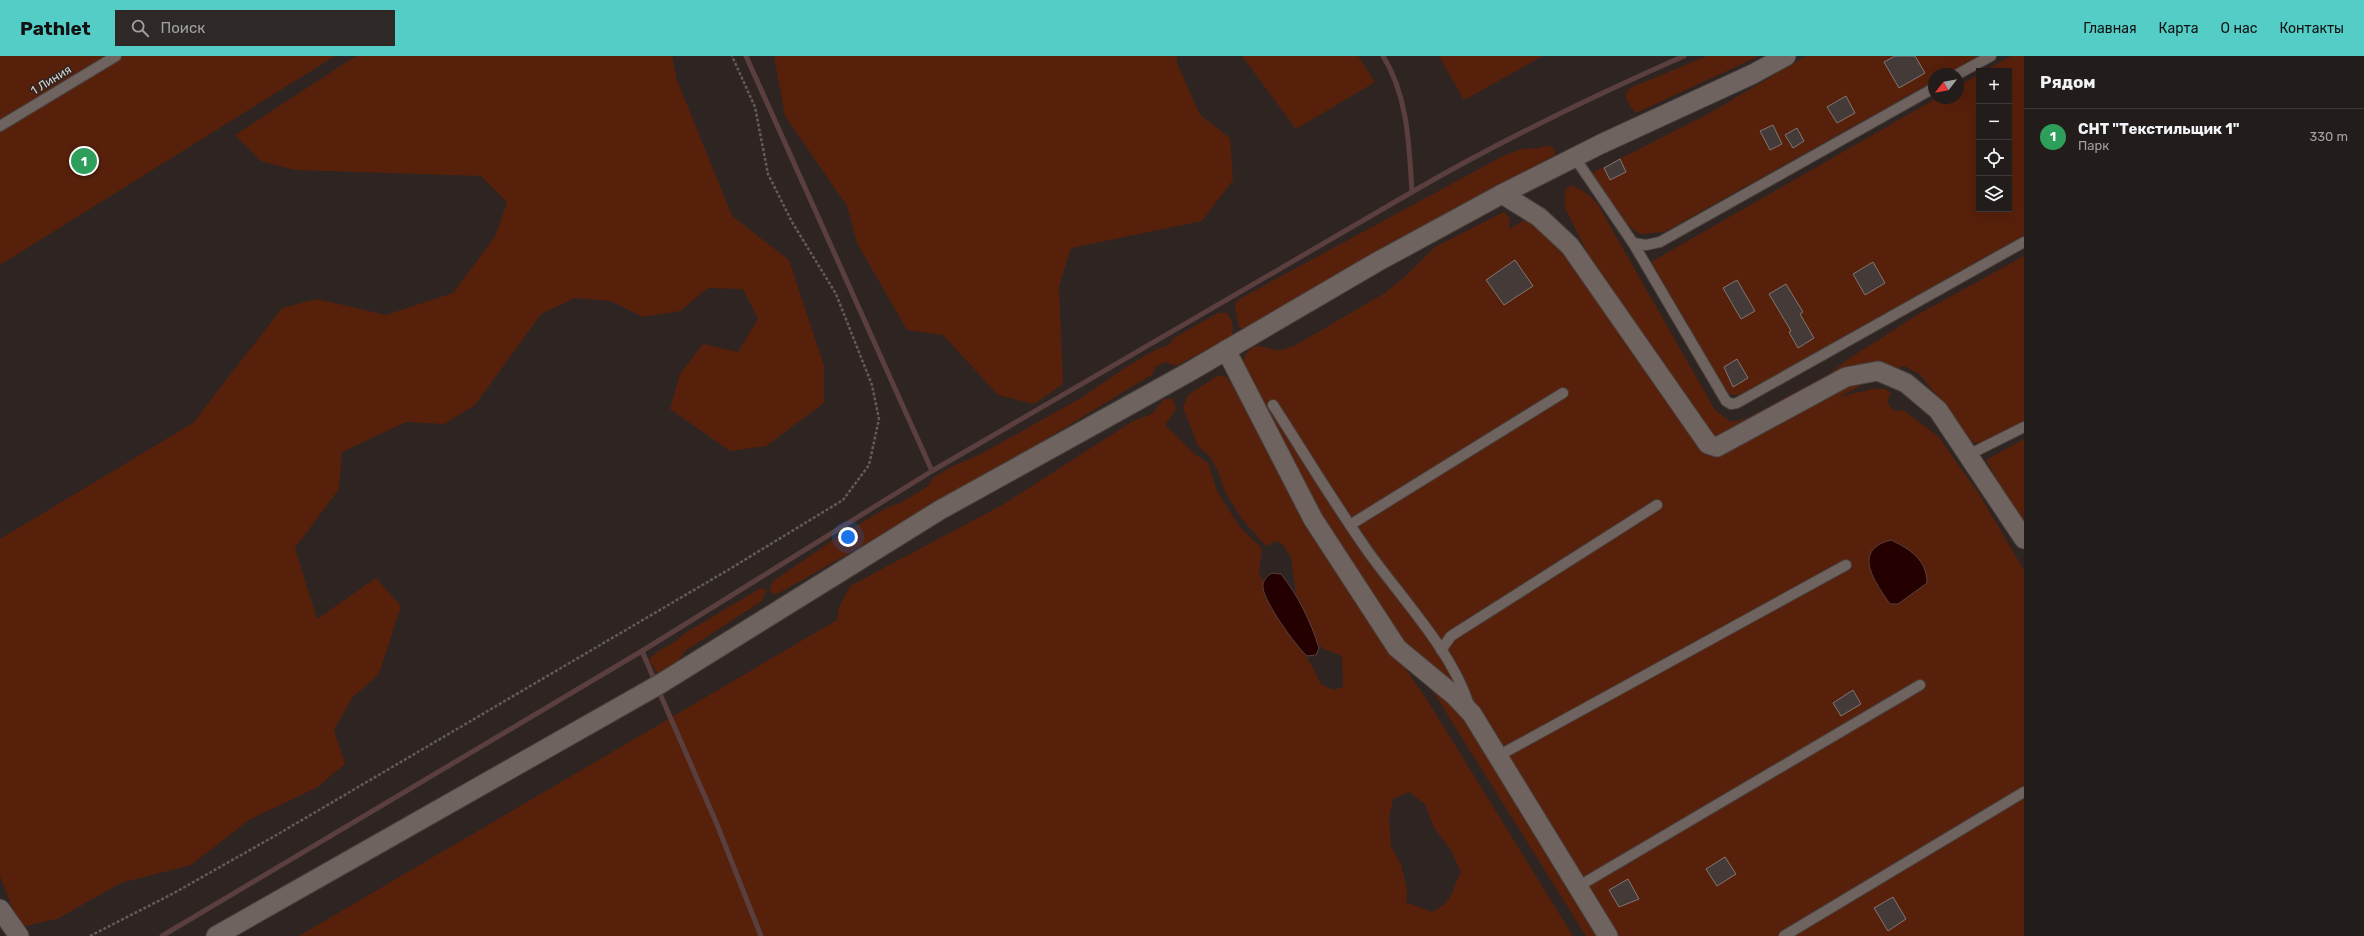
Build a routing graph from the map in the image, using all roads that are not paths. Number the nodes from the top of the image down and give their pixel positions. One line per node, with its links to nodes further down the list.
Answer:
1 (116, 56): 6 (lane, 1 Линия)
2 (1786, 56): 7 (street)
3 (1991, 56): 4 (lane)
4 (1964, 71)
5 (1928, 91): 10 (lane)
6 (0, 126)
7 (1575, 158): 8 (street); 10 (lane)
8 (1502, 194): 11 (street); 15 (street)
9 (2024, 242): 10 (lane)
10 (1633, 243)
11 (1226, 350): 22 (street); 28 (street)
12 (1563, 393): 17 (lane)
13 (1273, 405): 17 (lane)
14 (2024, 428): 15 (lane)
15 (1968, 456): 18 (street)
16 (1657, 505): 20 (lane)
17 (1350, 526): 20 (lane)
18 (2024, 539)
19 (1846, 565): 23 (lane)
20 (1441, 650): 22 (lane)
21 (1920, 685): 25 (lane)
22 (1472, 714): 23 (street)
23 (1498, 756): 25 (street)
24 (2024, 792): 30 (lane)
25 (1578, 886): 29 (street)
26 (0, 909): 27 (street)
27 (19, 936)
28 (216, 936)
29 (1608, 936)
30 (1784, 936)

